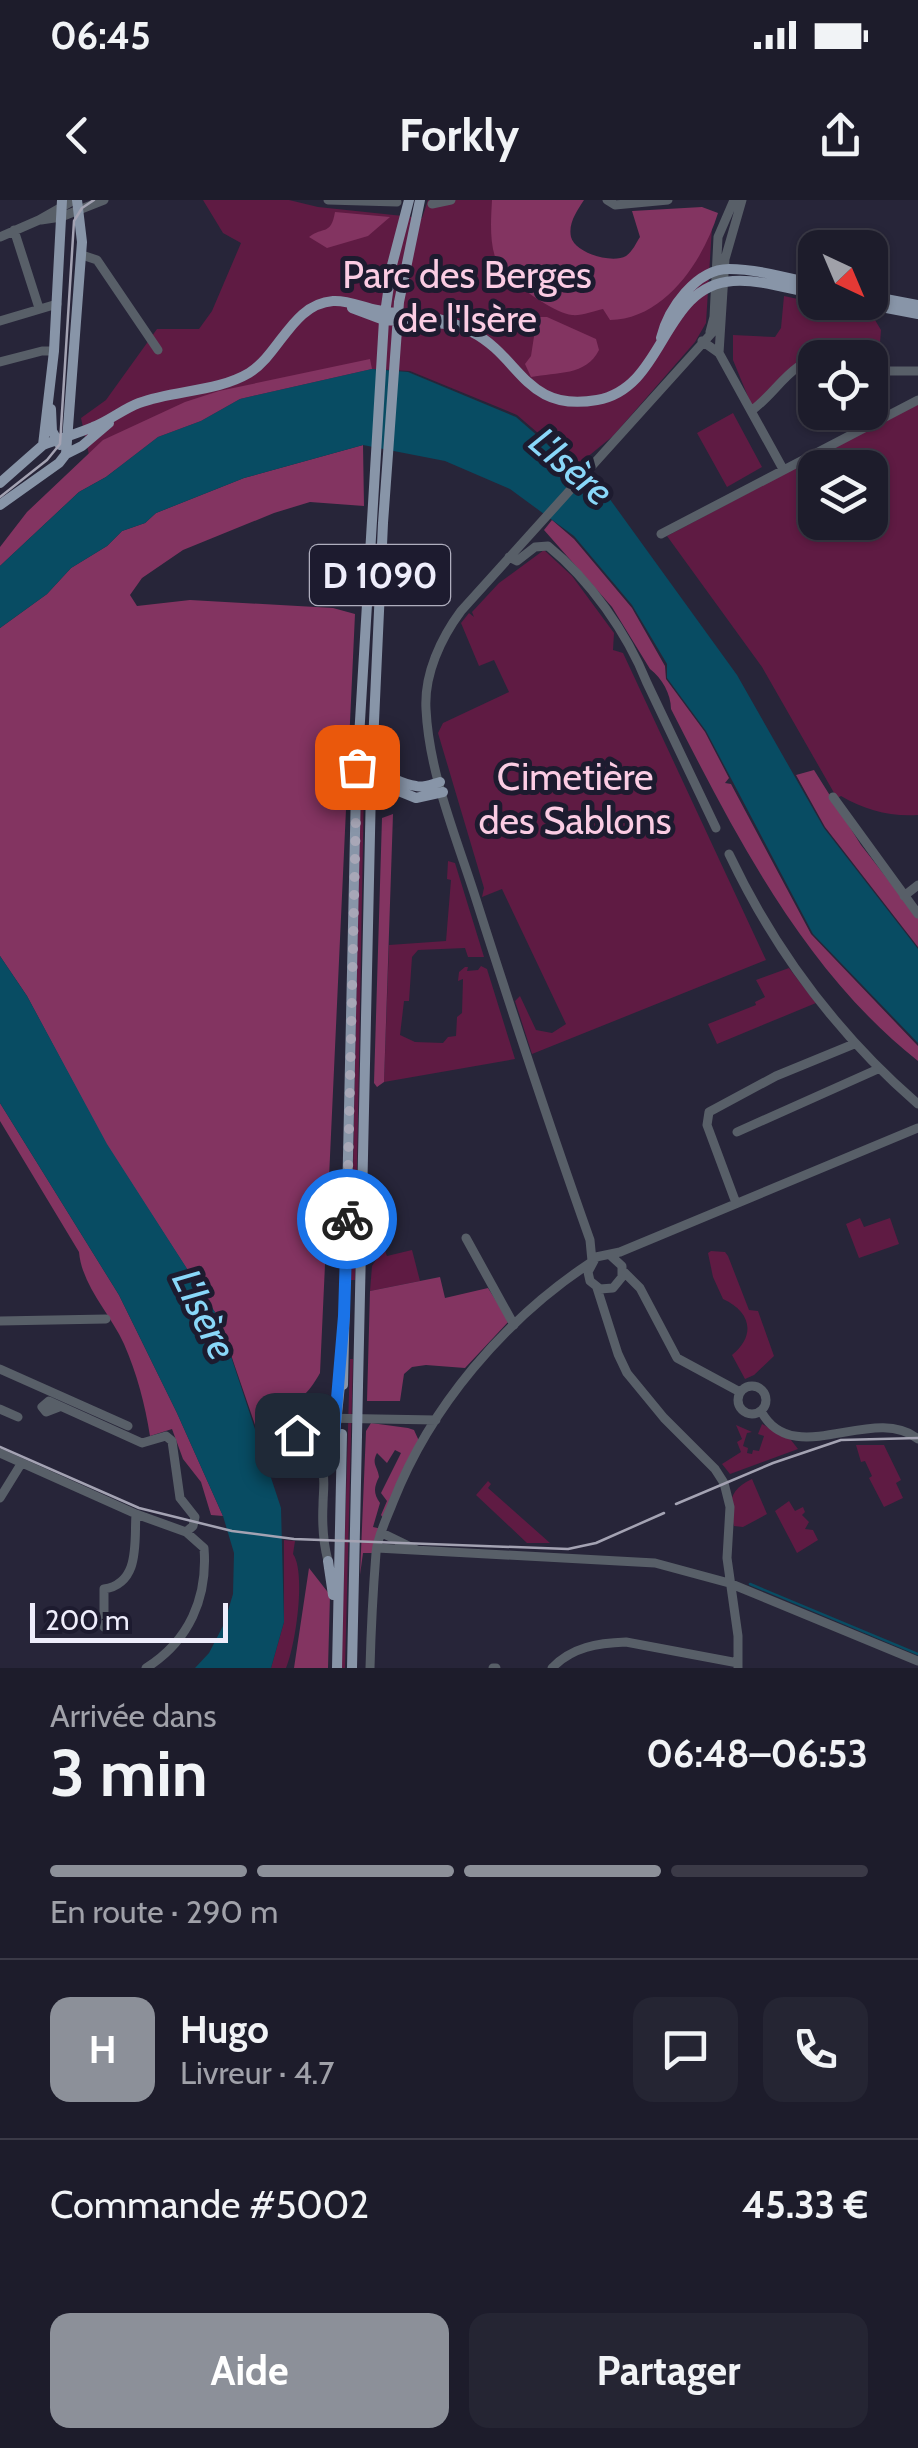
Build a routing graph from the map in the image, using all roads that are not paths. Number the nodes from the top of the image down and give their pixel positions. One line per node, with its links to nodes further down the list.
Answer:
1 (104, 200): 10 (street)
2 (328, 200): 8 (street)
3 (420, 200): 16 (main road, D 1090)
4 (451, 200): 11 (street)
5 (608, 200): 9 (street)
6 (668, 200): 9 (street)
7 (739, 200): 17 (street)
8 (403, 201): 16 (main road, D 1090)
9 (624, 202)
10 (76, 204): 12 (street); 15 (main road)
11 (432, 204)
12 (62, 208): 13 (street); 22 (main road)
13 (14, 230): 14 (street); 24 (street)
14 (0, 237)
15 (82, 254): 32 (street); 43 (main road)
16 (398, 265): 27 (main road, D 1090)
17 (720, 270): 18 (main road); 19 (street); 31 (main road)
18 (798, 281)
19 (720, 284): 20 (main road); 29 (street); 30 (street); 31 (main road)
20 (798, 291)
21 (888, 299): 23 (main road)
22 (57, 304): 24 (street); 33 (main road)
23 (918, 305)
24 (39, 308): 28 (street)
25 (888, 308): 26 (main road)
26 (918, 314)
27 (391, 316): 31 (main road); 42 (main road); 47 (main road, D 1090)
28 (0, 321)
29 (719, 325): 30 (street); 34 (street)
30 (706, 338): 34 (street); 51 (street)
31 (660, 344)
32 (158, 350)
33 (54, 352): 35 (street); 39 (main road)
34 (720, 353): 41 (street)
35 (0, 362)
36 (798, 366): 41 (street)
37 (888, 370): 38 (street)
38 (918, 371)
39 (52, 375): 43 (main road); 44 (main road)
40 (918, 400): 46 (street)
41 (751, 411): 46 (street)
42 (115, 416): 43 (main road); 45 (main road)
43 (63, 438): 44 (main road); 45 (main road)
44 (43, 445): 48 (main road)
45 (66, 454): 49 (main road)
46 (783, 469): 50 (street)
47 (380, 476): 52 (main road, D 1090); 53 (main road, D 1090)
48 (0, 483)
49 (0, 505)
50 (660, 534)
51 (509, 557): 54 (street); 57 (street)
52 (360, 692): 53 (main road); 55 (main road, D 1090)
53 (369, 781): 54 (main road); 55 (main road); 116 (main road, D 1090, bridge)
54 (441, 787): 69 (street)
55 (356, 788): 93 (main road, D 1090, bridge)
56 (833, 797): 60 (street)
57 (716, 828)
58 (729, 854): 62 (street)
59 (918, 885): 60 (street)
60 (904, 896): 61 (street)
61 (918, 914)
62 (854, 1044): 63 (street); 67 (street)
63 (878, 1070): 64 (street); 66 (street)
64 (918, 1104)
65 (918, 1128): 67 (street)
66 (737, 1132)
67 (736, 1204): 70 (street)
68 (466, 1238): 82 (street)
69 (590, 1240): 71 (street); 72 (street)
70 (645, 1241): 71 (street); 73 (street)
71 (607, 1255): 72 (street); 73 (street)
72 (591, 1262): 74 (street); 75 (street)
73 (622, 1268): 76 (street); 78 (street)
74 (588, 1278): 75 (street); 77 (street)
75 (566, 1282): 82 (street)
76 (615, 1287): 77 (street); 78 (street); 81 (street)
77 (596, 1288): 81 (street)
78 (642, 1295): 84 (street)
79 (106, 1319): 80 (street)
80 (0, 1321)
81 (608, 1323): 105 (street)
82 (514, 1325): 90 (street)
83 (0, 1370): 92 (street)
84 (740, 1392): 87 (street); 87 (street)
85 (59, 1407): 101 (street)
86 (0, 1409): 88 (street)
87 (760, 1411): 95 (street)
88 (18, 1417)
89 (402, 1419): 90 (street); 91 (street); 97 (street)
90 (434, 1422): 91 (street); 94 (street); 102 (street)
91 (415, 1424): 94 (street)
92 (128, 1426)
93 (338, 1434): 97 (main road); 110 (main road)
94 (422, 1438): 102 (street)
95 (918, 1438)
96 (0, 1453): 98 (street)
97 (316, 1460): 106 (street)
98 (21, 1464): 99 (street); 100 (street)
99 (0, 1498)
100 (136, 1514): 101 (street); 109 (street)
101 (186, 1532): 114 (street)
102 (384, 1534): 103 (street); 104 (street)
103 (380, 1548): 104 (street); 117 (street)
104 (419, 1551): 107 (street)
105 (727, 1558): 107 (street); 108 (street)
106 (328, 1562): 110 (main road)
107 (702, 1575): 108 (street)
108 (732, 1584): 111 (street); 113 (street)
109 (104, 1627)
110 (337, 1644): 115 (main road)
111 (918, 1660)
112 (555, 1665): 113 (street)
113 (738, 1665)
114 (146, 1668)
115 (337, 1668)
116 (352, 1668)
117 (370, 1668)

